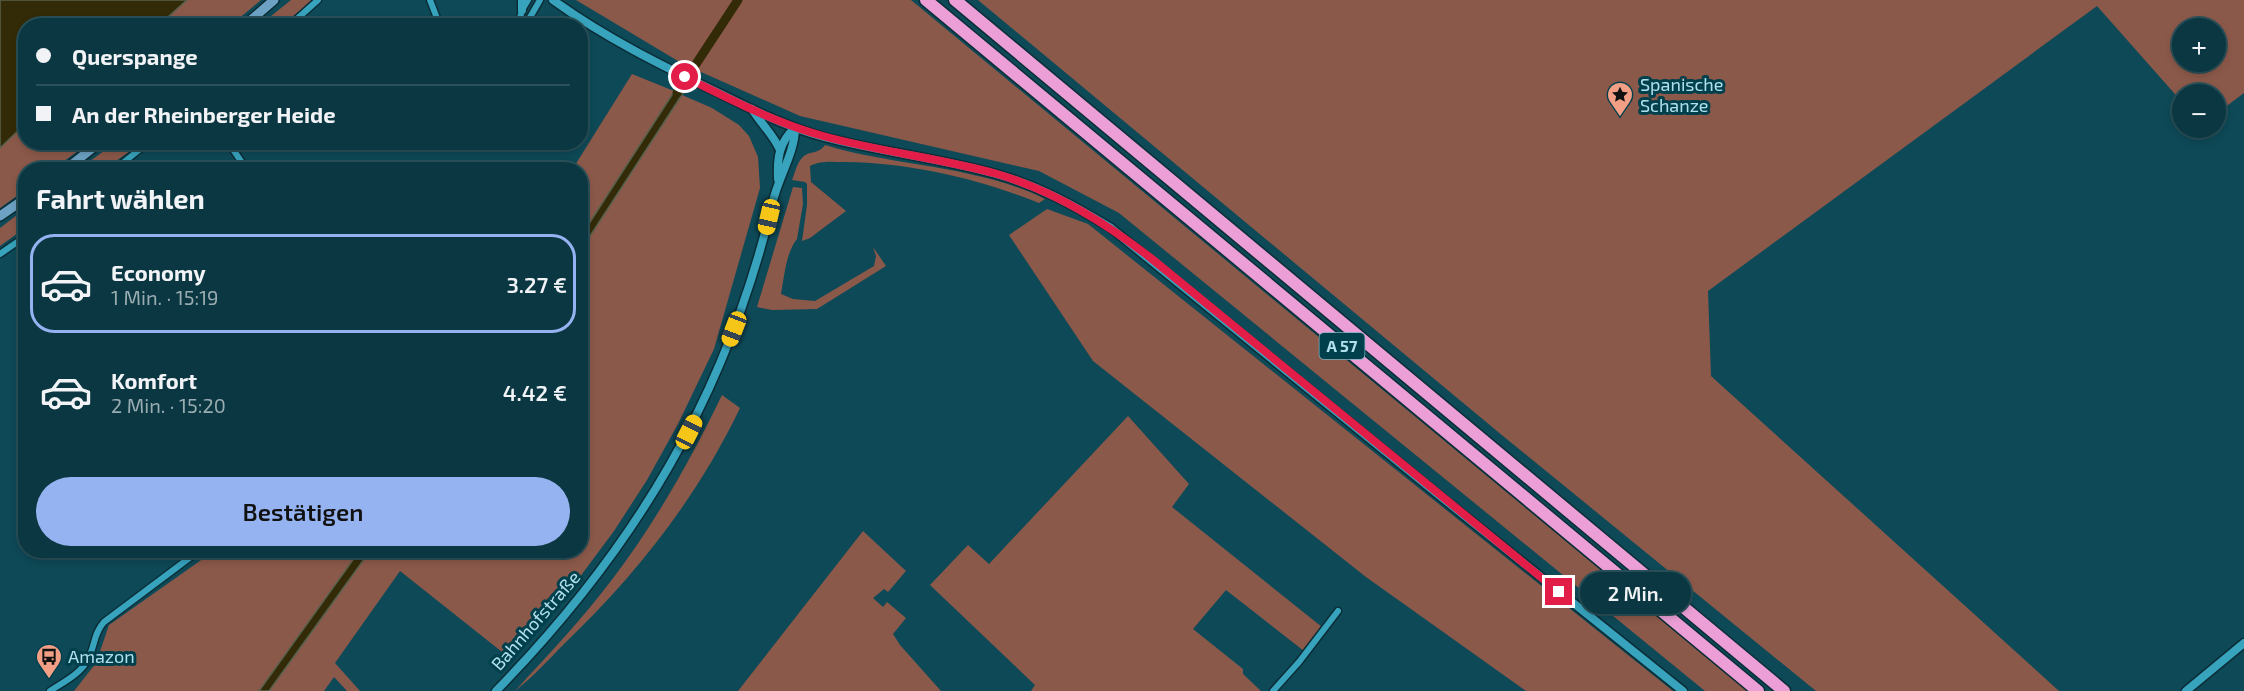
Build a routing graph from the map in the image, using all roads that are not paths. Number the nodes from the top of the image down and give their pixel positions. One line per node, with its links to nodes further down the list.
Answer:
1 (274, 0): 11 (main road)
2 (318, 0): 12 (street)
3 (430, 0): 13 (street)
4 (522, 0): 10 (street)
5 (528, 0): 10 (street)
6 (540, 0): 15 (street)
7 (553, 0): 16 (street)
8 (926, 0): 37 (highway, A 57)
9 (955, 0): 38 (highway, A 57)
10 (522, 10): 14 (street)
11 (253, 18)
12 (298, 18)
13 (437, 18)
14 (520, 18)
15 (530, 18)
16 (578, 18)
17 (588, 24): 18 (street)
18 (752, 109): 19 (street); 22 (street)
19 (795, 128): 22 (street); 25 (street, Bahnhofstraße); 36 (street)
20 (90, 150): 23 (main road)
21 (139, 150): 24 (street)
22 (780, 150): 25 (street, Bahnhofstraße)
23 (75, 162)
24 (124, 162)
25 (778, 181): 34 (street, Bahnhofstraße)
26 (18, 204): 27 (main road)
27 (0, 216)
28 (18, 242): 29 (street)
29 (0, 254)
30 (189, 558): 33 (street)
31 (1338, 611): 35 (street)
32 (2244, 644): 39 (street)
33 (51, 691)
34 (496, 691)
35 (1273, 691)
36 (1683, 691)
37 (1758, 691)
38 (1784, 691)
39 (2186, 691)

